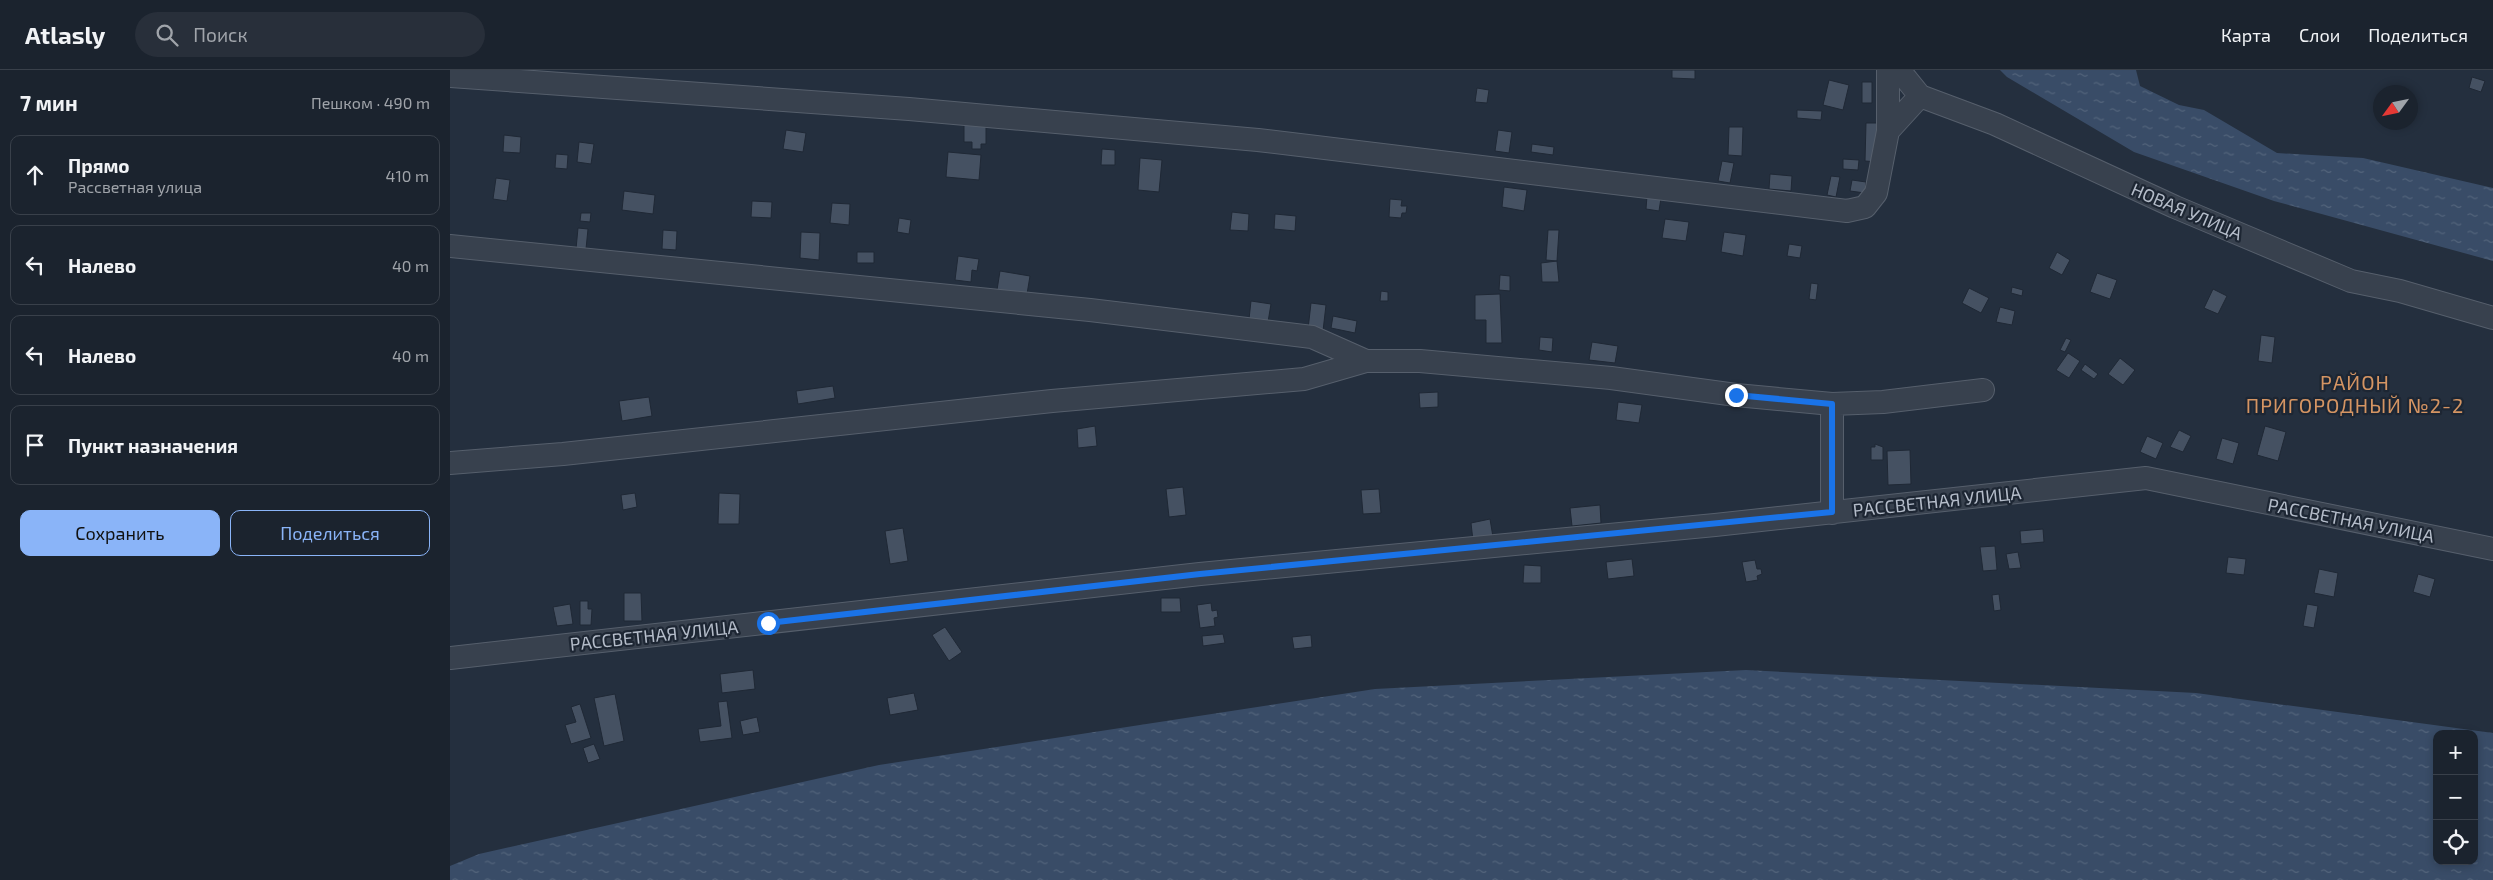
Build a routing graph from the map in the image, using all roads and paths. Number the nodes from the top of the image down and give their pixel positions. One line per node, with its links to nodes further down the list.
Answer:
1 (1888, 70): 5 (street)
2 (1899, 70): 4 (street)
3 (450, 76): 5 (street)
4 (1920, 96): 5 (street); 7 (street, НОВАЯ УЛИЦА)
5 (1888, 131)
6 (450, 246): 8 (street)
7 (2493, 318)
8 (1366, 361): 10 (street); 11 (street)
9 (1983, 390): 10 (street)
10 (1832, 404): 12 (street)
11 (450, 463)
12 (1832, 512): 13 (street, РАССВЕТНАЯ УЛИЦА); 14 (street, РАССВЕТНАЯ УЛИЦА)
13 (2493, 549)
14 (450, 658)

